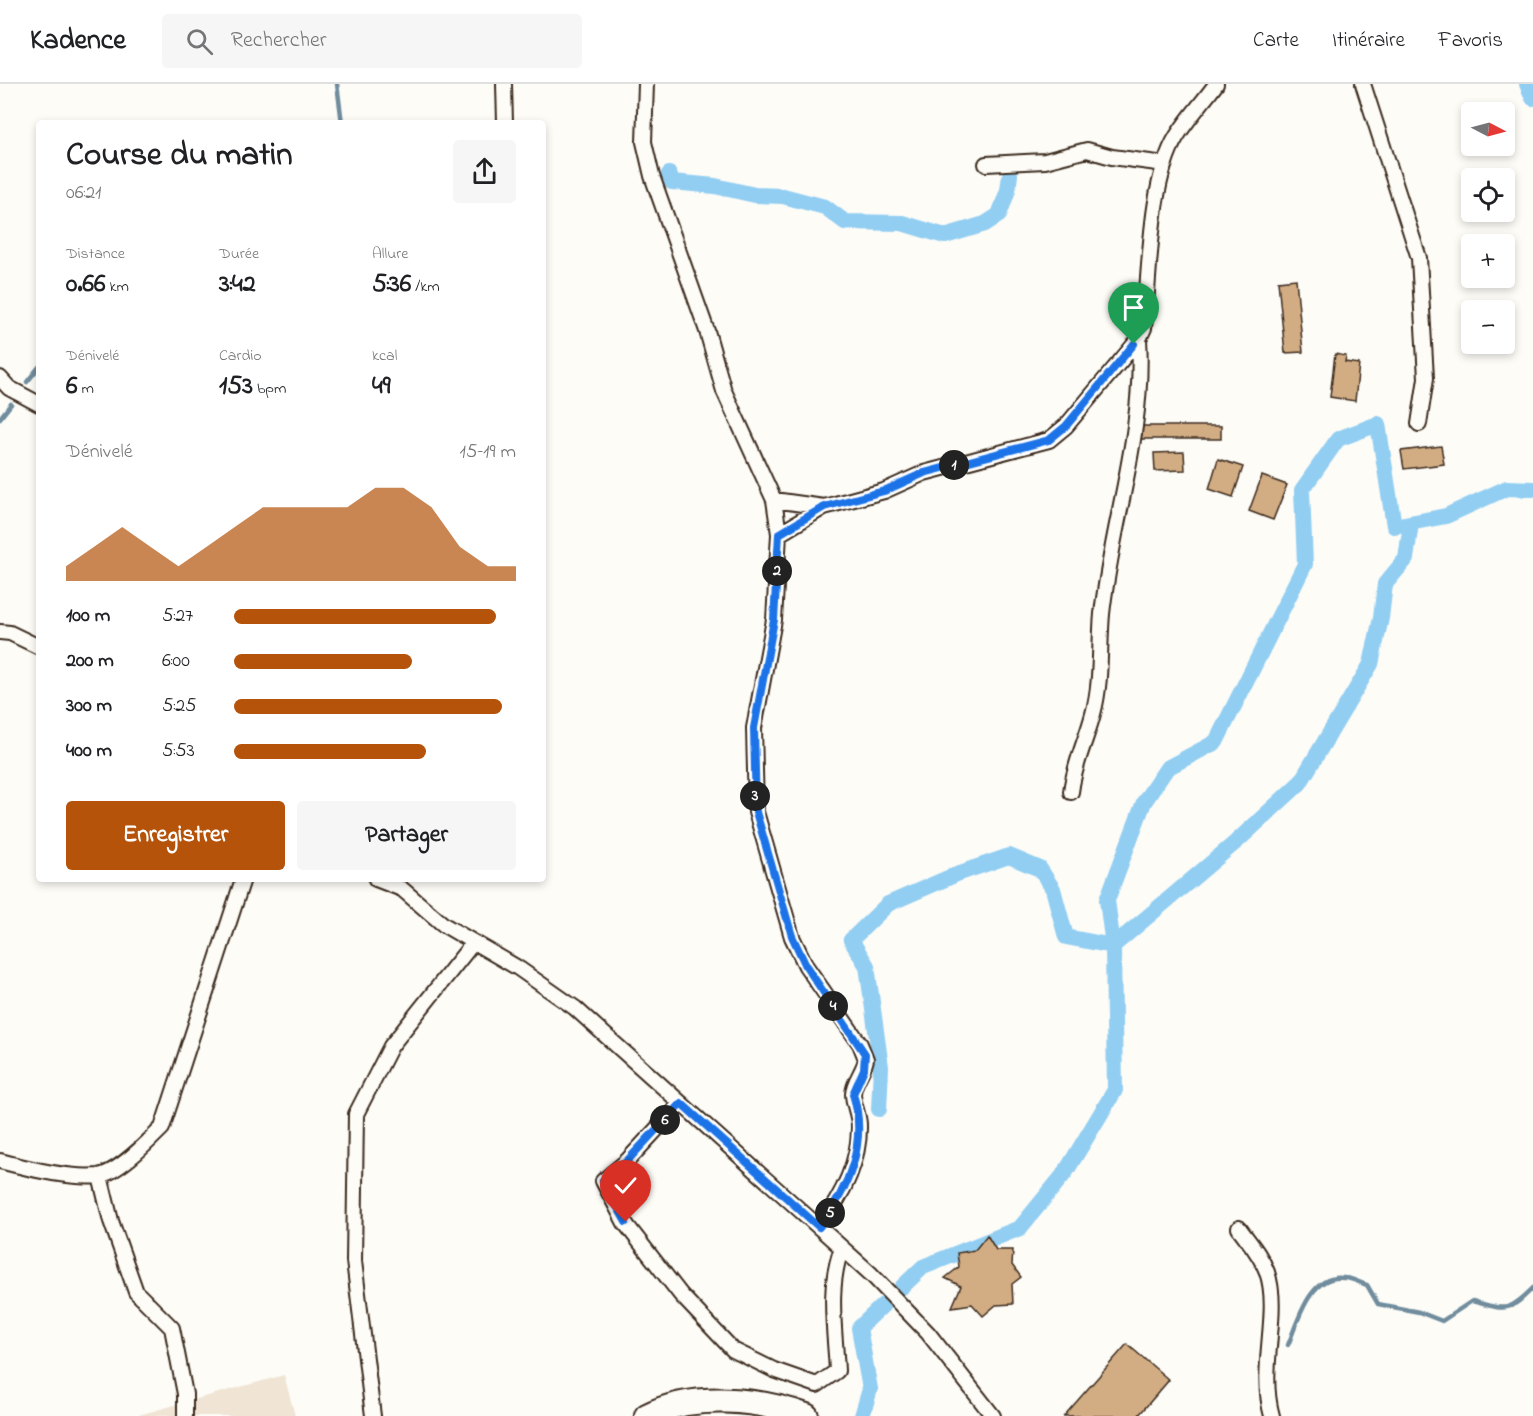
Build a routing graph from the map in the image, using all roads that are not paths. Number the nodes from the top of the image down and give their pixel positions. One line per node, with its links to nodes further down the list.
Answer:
1 (504, 84): 5 (street)
2 (646, 84): 12 (street)
3 (1216, 84): 7 (street)
4 (1363, 84): 11 (street)
5 (505, 120)
6 (986, 164): 7 (street)
7 (1165, 164): 8 (street)
8 (1139, 339): 13 (street); 17 (street)
9 (0, 378): 10 (street)
10 (36, 402)
11 (1419, 424)
12 (774, 500): 13 (street); 14 (street)
13 (824, 507): 14 (street)
14 (779, 534): 24 (street)
15 (0, 632): 16 (street)
16 (36, 646)
17 (1071, 792)
18 (242, 882): 23 (street)
19 (397, 884): 20 (street)
20 (473, 943): 21 (street); 28 (street)
21 (681, 1103): 24 (street); 26 (street)
22 (0, 1161): 23 (street)
23 (100, 1176): 27 (street)
24 (819, 1227): 26 (street)
25 (1239, 1228): 32 (street)
26 (842, 1248): 31 (street)
27 (185, 1416)
28 (373, 1416)
29 (647, 1416): 30 (highway)
30 (806, 1416)
31 (993, 1416)
32 (1272, 1416)

